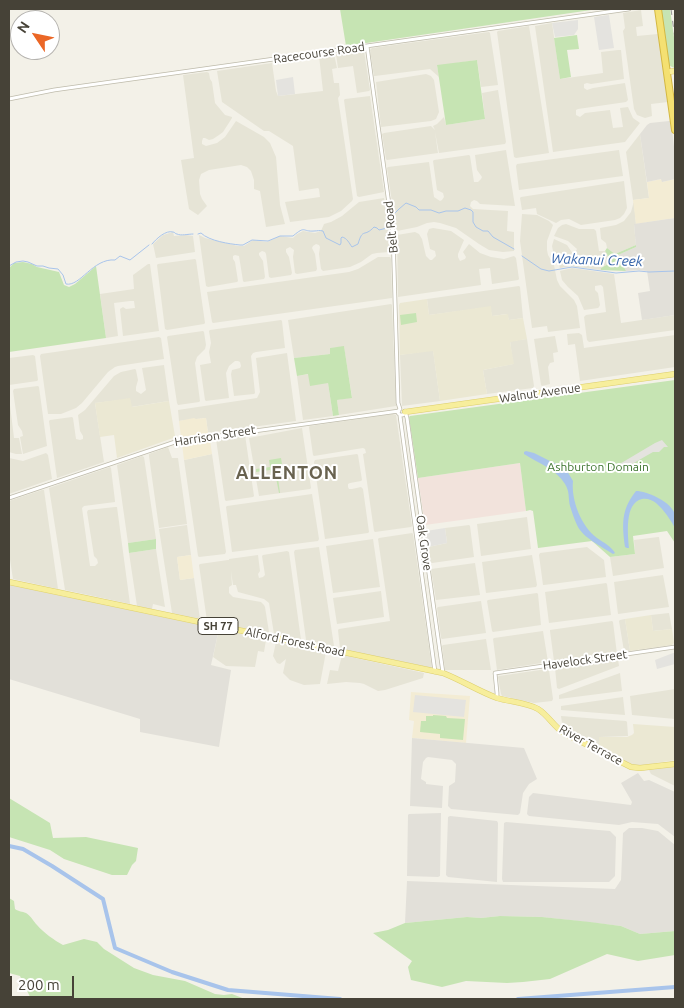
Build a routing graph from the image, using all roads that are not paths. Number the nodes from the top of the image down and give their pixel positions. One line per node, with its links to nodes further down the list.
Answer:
1 (629, 9): 3 (street, Racecourse Road)
2 (658, 9): 5 (highway)
3 (367, 46): 6 (street, Racecourse Road); 9 (street, Belt Road)
4 (675, 71): 5 (main road)
5 (667, 72): 7 (highway)
6 (9, 99)
7 (675, 130)
8 (675, 374): 9 (main road, Walnut Avenue)
9 (403, 413): 10 (street, Harrison Street); 13 (street, Oak Grove); 14 (street, Oak Grove)
10 (9, 498)
11 (9, 582): 13 (main road, Alford Forest Road / SH 77)
12 (675, 648): 15 (street, Havelock Street)
13 (435, 672): 14 (main road, River Terrace / SH 77)
14 (443, 673): 15 (main road, River Terrace / SH 77)
15 (496, 698): 16 (main road, River Terrace / SH 77)
16 (675, 764)

